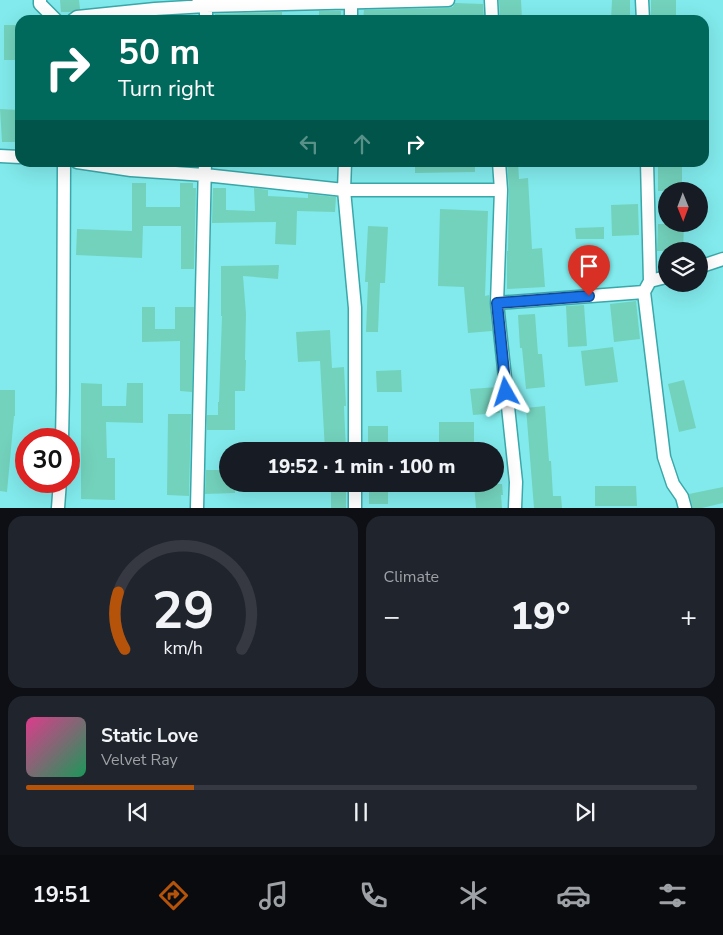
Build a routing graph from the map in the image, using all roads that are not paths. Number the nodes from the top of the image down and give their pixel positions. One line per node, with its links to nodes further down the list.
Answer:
1 (40, 0): 8 (street)
2 (192, 0): 7 (street)
3 (448, 0): 6 (street)
4 (491, 0): 12 (street)
5 (642, 0): 13 (street)
6 (346, 2): 7 (street); 11 (street)
7 (206, 6): 9 (street); 10 (street)
8 (51, 15)
9 (96, 15)
10 (206, 15)
11 (350, 15)
12 (492, 15)
13 (643, 15)
14 (0, 156): 15 (street)
15 (15, 157)
16 (64, 167): 29 (street)
17 (111, 167): 21 (street)
18 (346, 167): 22 (street)
19 (499, 167): 23 (street)
20 (647, 167): 27 (street)
21 (205, 169): 22 (street); 34 (street)
22 (344, 190): 23 (street); 30 (street)
23 (501, 190): 28 (street)
24 (723, 259): 25 (street)
25 (708, 264)
26 (658, 281): 27 (street)
27 (647, 287): 28 (street); 37 (street)
28 (497, 303): 36 (street)
29 (62, 428)
30 (355, 442)
31 (355, 492): 35 (street)
32 (59, 493): 33 (street)
33 (58, 508)
34 (197, 508)
35 (355, 508)
36 (515, 508)
37 (686, 508)

